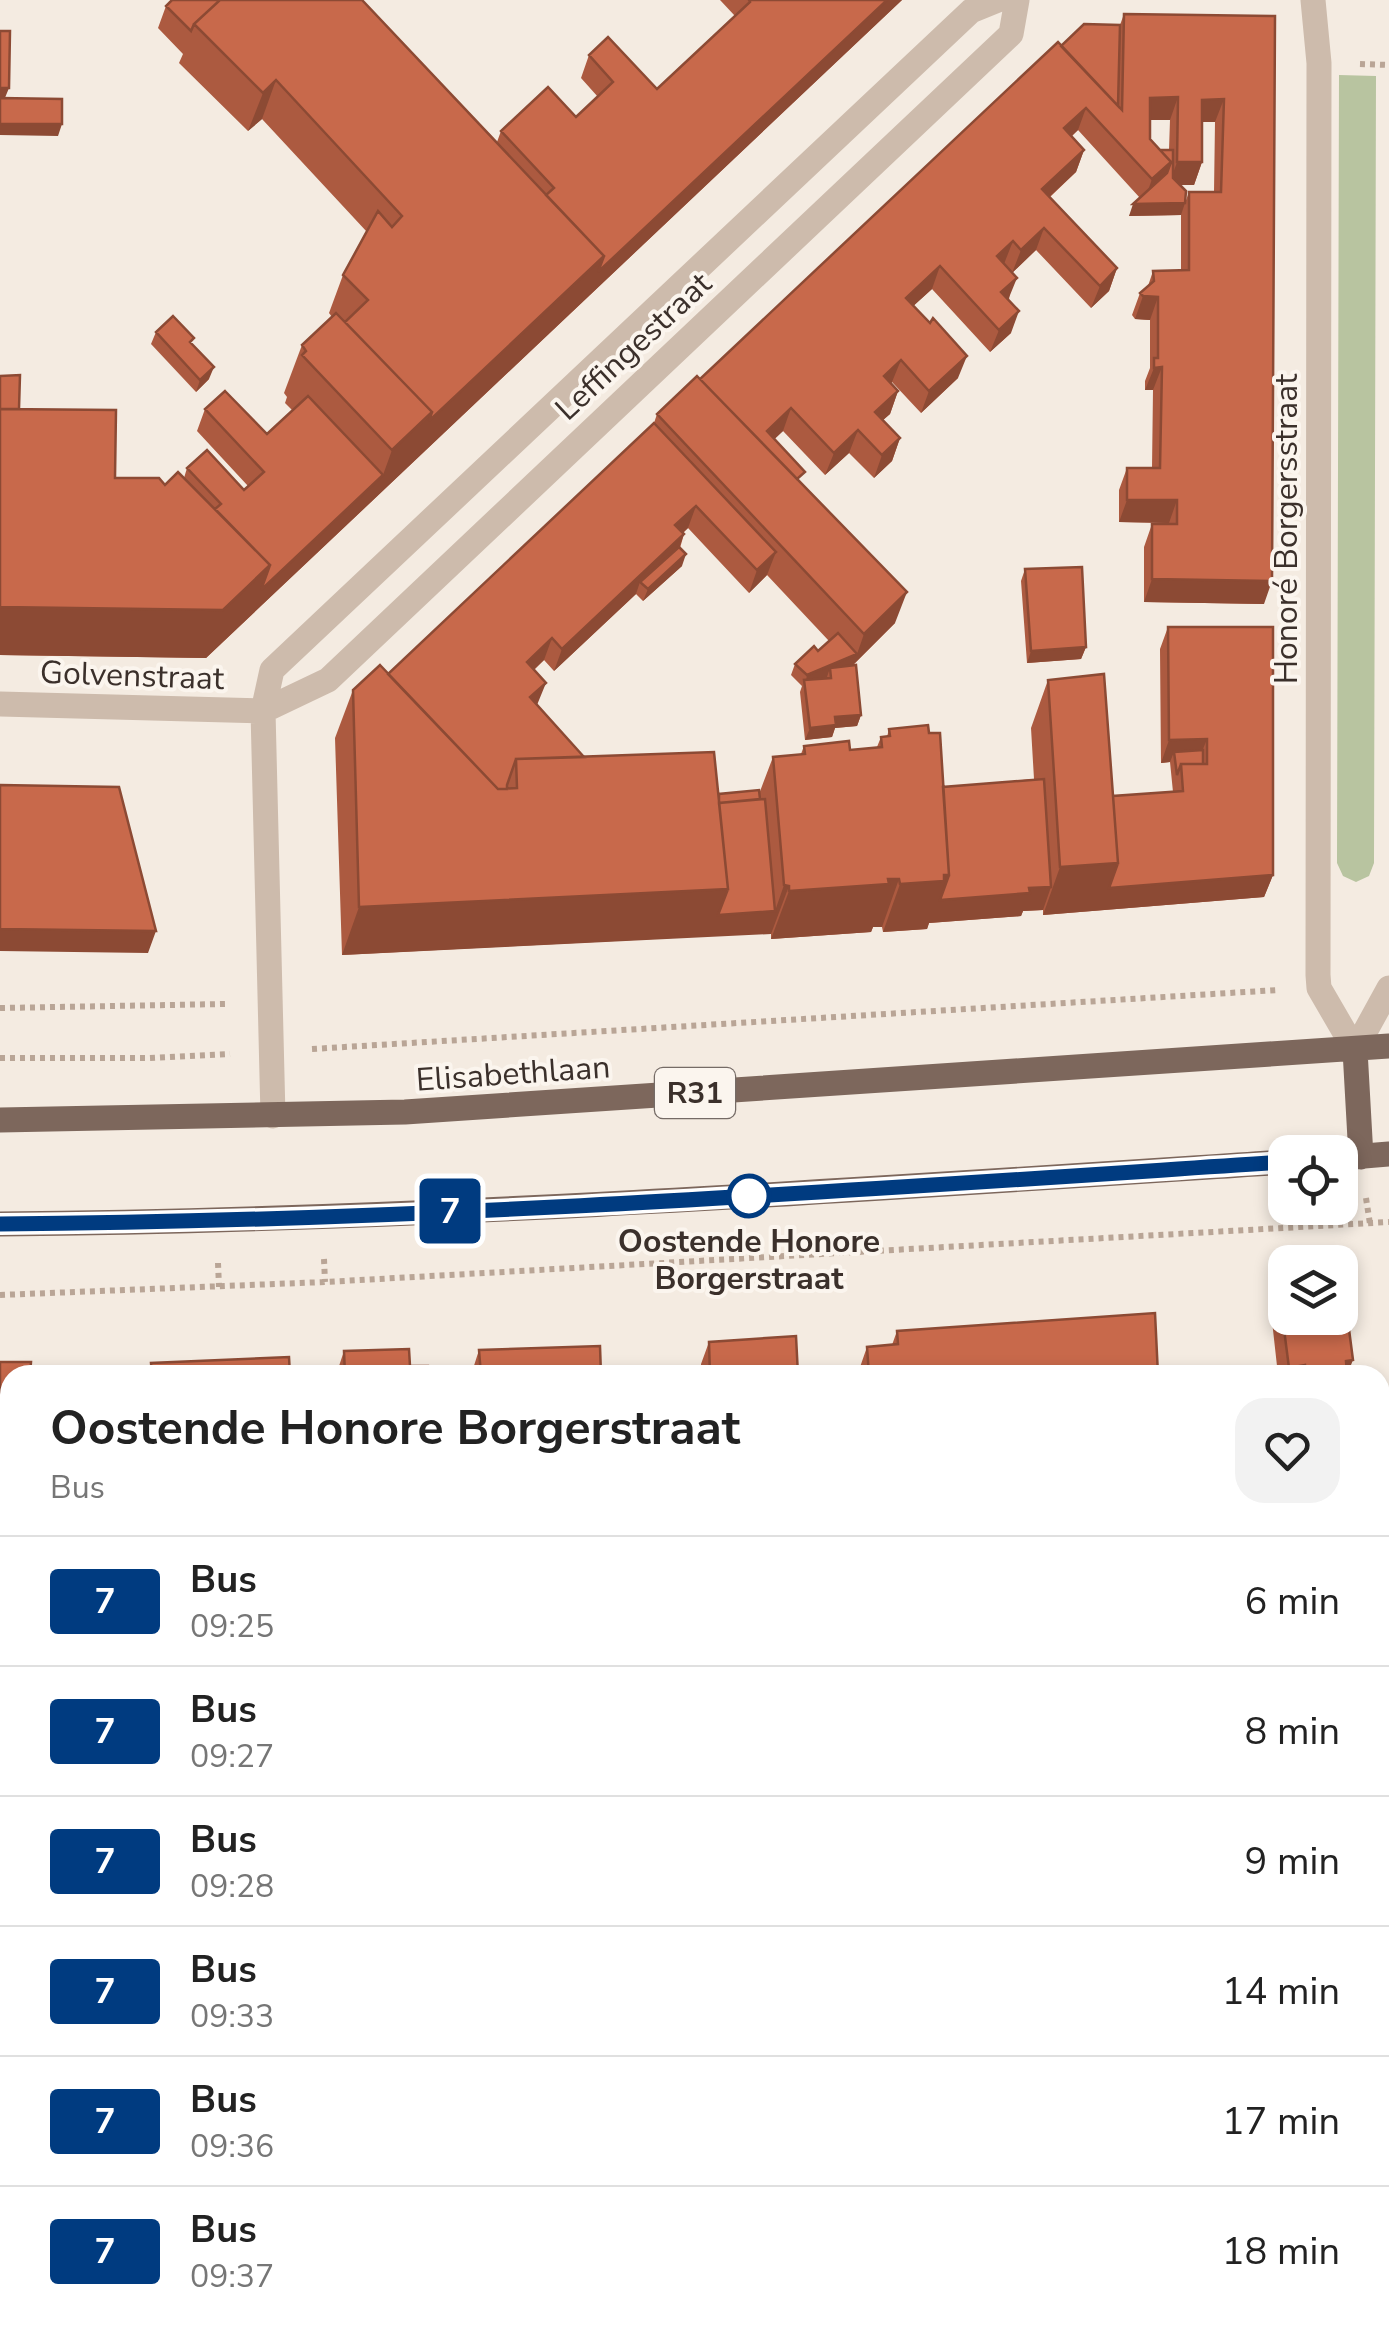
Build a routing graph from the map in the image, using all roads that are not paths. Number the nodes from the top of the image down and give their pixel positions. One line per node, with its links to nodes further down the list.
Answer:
1 (998, 0): 5 (street, Leffingestraat)
2 (1017, 0): 5 (street, Leffingestraat)
3 (1313, 0): 8 (street, Honoré Borgersstraat)
4 (0, 704): 5 (street, Golvenstraat)
5 (263, 711): 9 (street, Leffingestraat)
6 (1389, 988): 8 (street)
7 (1389, 1046): 8 (main road, Elisabethlaan / R31)
8 (1354, 1050): 9 (main road, Elisabethlaan / R31); 11 (main road)
9 (273, 1116): 10 (main road, Elisabethlaan / R31)
10 (0, 1120)
11 (1351, 1135)
12 (1389, 1154): 13 (main road)
13 (1358, 1157)
14 (1268, 1163): 15 (main road)
15 (0, 1224)

